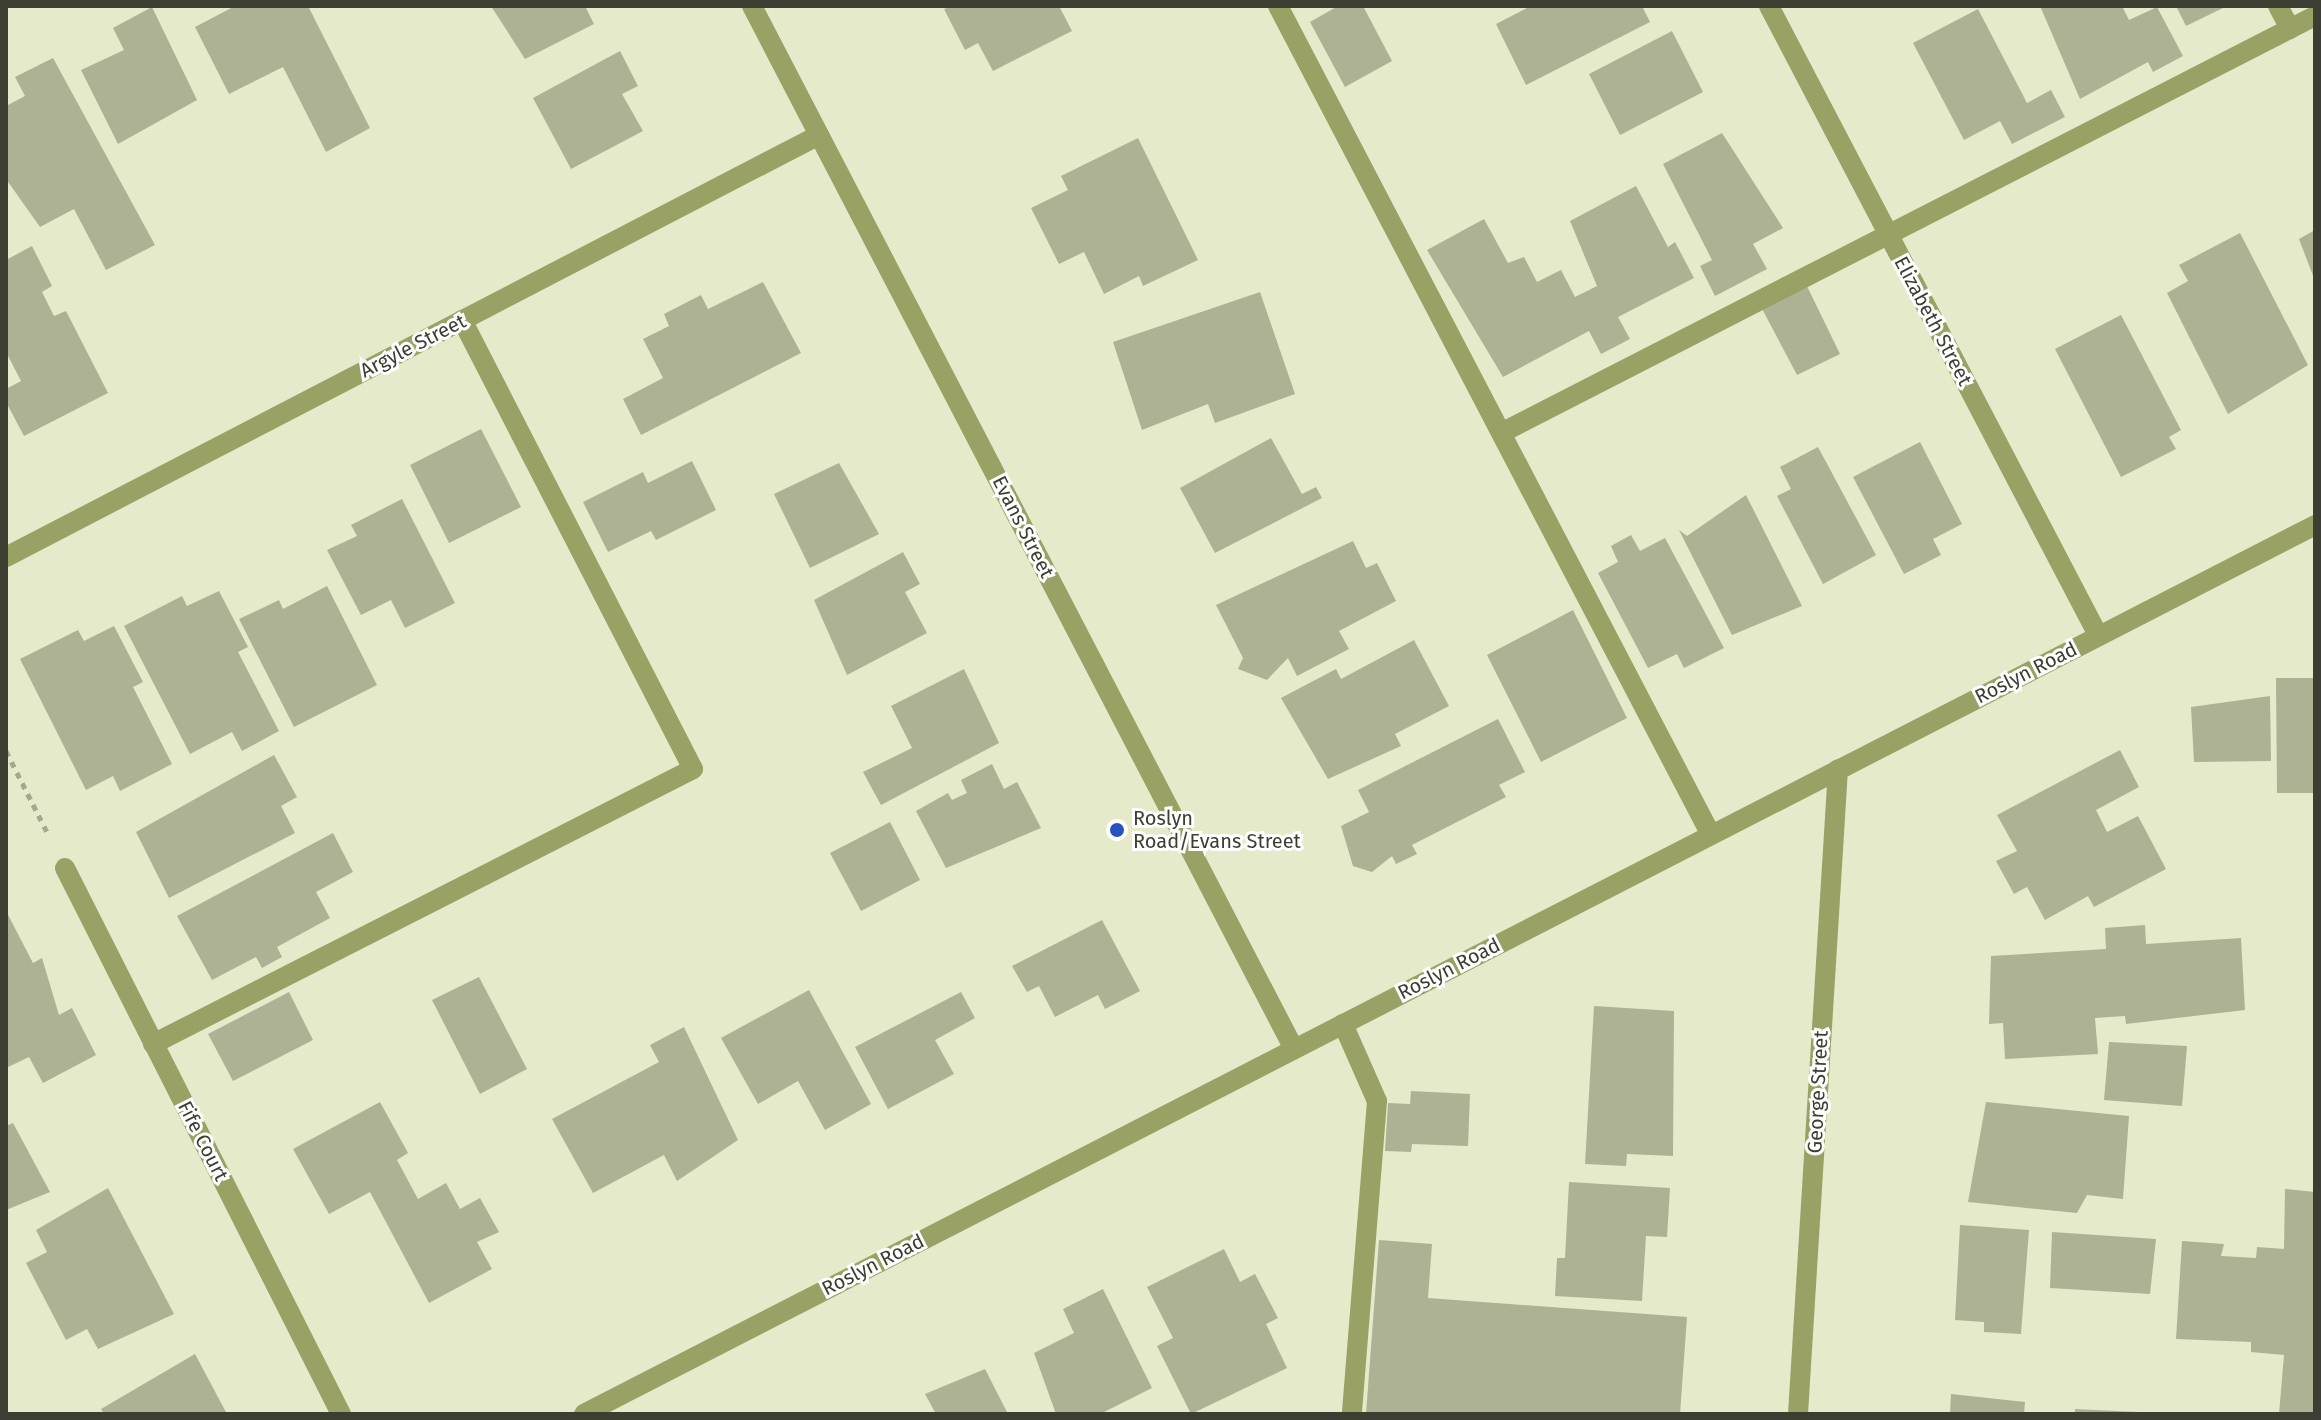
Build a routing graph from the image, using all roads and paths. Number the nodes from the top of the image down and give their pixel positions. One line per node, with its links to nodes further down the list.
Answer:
1 (752, 6): 7 (street, Evans Street)
2 (1278, 6): 10 (street)
3 (1769, 6): 8 (street, Elizabeth Street)
4 (2278, 6): 6 (street)
5 (2315, 16): 6 (street)
6 (2290, 29): 8 (street)
7 (819, 135): 9 (street, Argyle Street); 20 (street, Evans Street)
8 (1886, 233): 10 (street); 13 (street, Elizabeth Street)
9 (462, 320): 12 (street, Argyle Street); 19 (street)
10 (1503, 432): 16 (street)
11 (2315, 525): 13 (street, Roslyn Road)
12 (6, 557)
13 (2098, 635): 15 (street, Roslyn Road)
14 (6, 751): 17 (path)
15 (1838, 769): 16 (street, Roslyn Road); 24 (street, George Street)
16 (1711, 835): 18 (street, Roslyn Road)
17 (65, 868): 19 (street, Fife Court)
18 (1343, 1024): 20 (street, Roslyn Road); 23 (street)
19 (153, 1044): 21 (street, Fife Court)
20 (1294, 1049): 22 (street, Roslyn Road)
21 (341, 1414)
22 (584, 1414)
23 (1352, 1414)
24 (1798, 1414)

